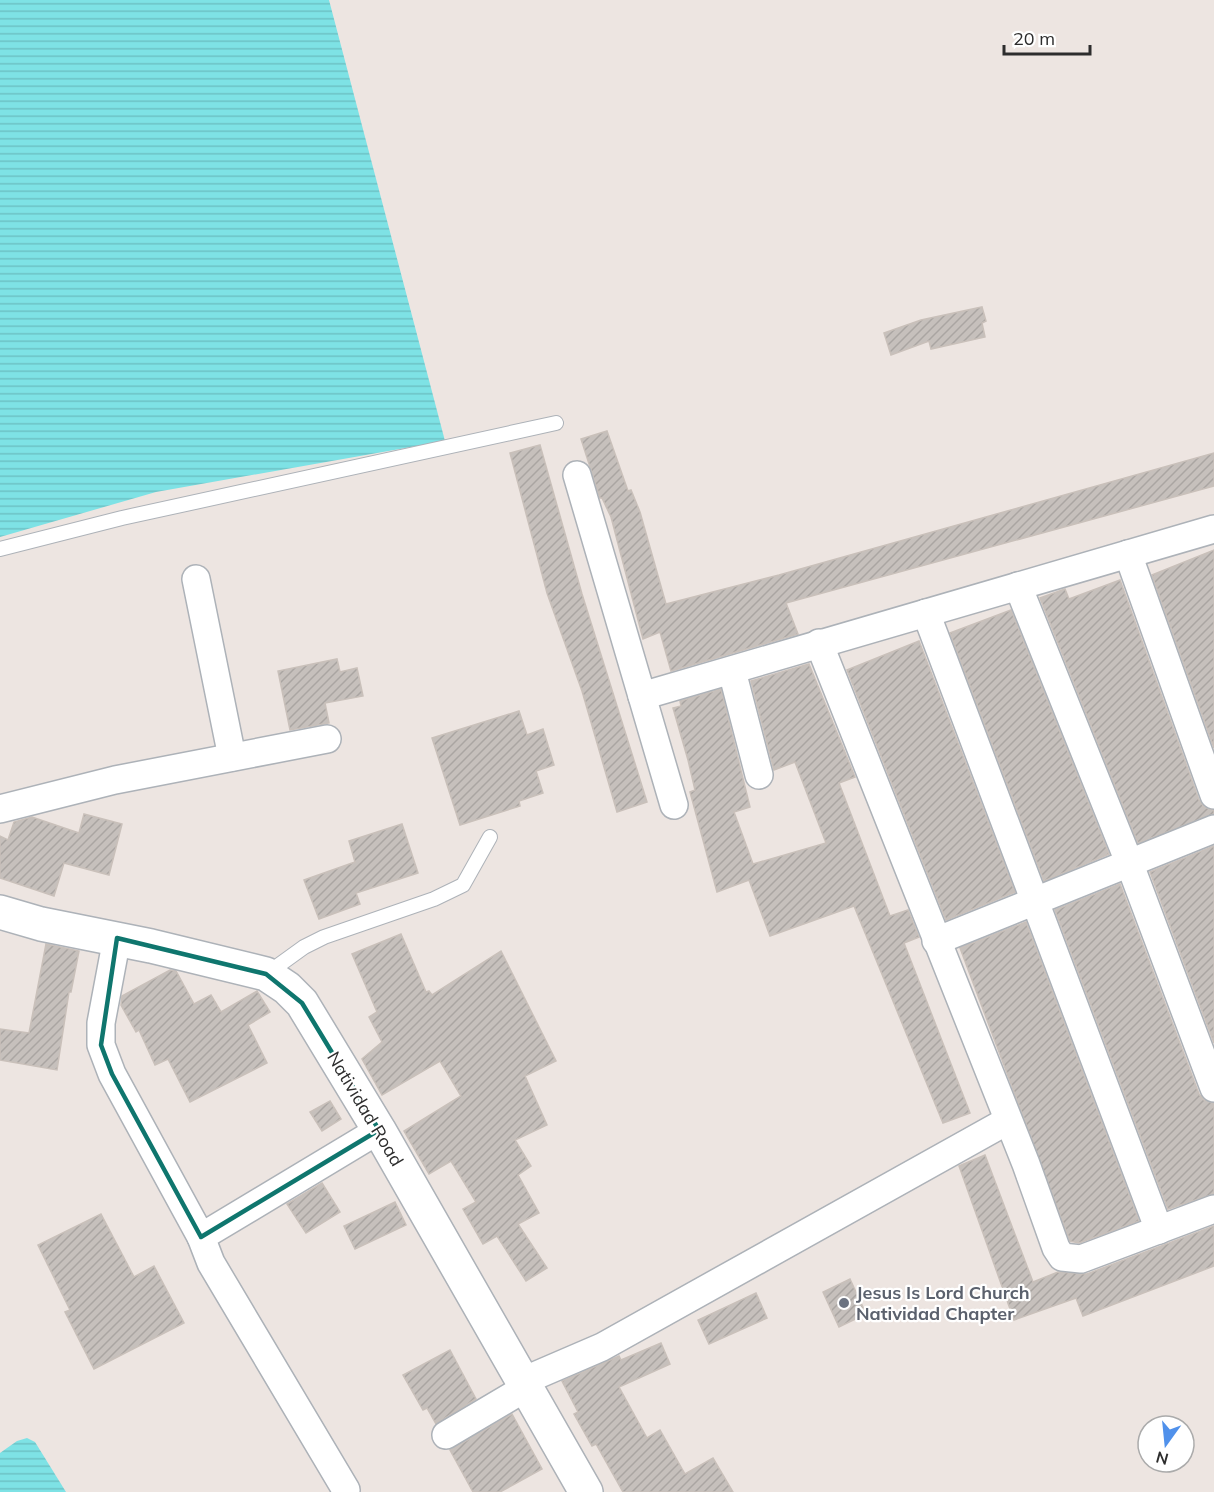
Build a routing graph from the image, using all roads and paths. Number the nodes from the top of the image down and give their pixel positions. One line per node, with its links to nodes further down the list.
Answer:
1 (556, 423): 4 (lane)
2 (577, 475): 11 (street)
3 (1214, 529): 5 (street)
4 (0, 549)
5 (1128, 554): 7 (street); 15 (street)
6 (196, 579): 13 (street)
7 (1018, 586): 8 (street); 20 (street)
8 (926, 613): 9 (street); 21 (street)
9 (819, 643): 10 (street); 24 (street)
10 (732, 671): 11 (street); 14 (street)
11 (642, 696): 16 (street)
12 (327, 739): 13 (street)
13 (232, 757): 17 (street)
14 (759, 775)
15 (1214, 795)
16 (674, 805)
17 (0, 809)
18 (1214, 830): 20 (street)
19 (490, 837): 25 (lane)
20 (1129, 862): 21 (street); 26 (street)
21 (1035, 901): 24 (street); 30 (street)
22 (0, 912): 23 (street, Natividad Road)
23 (117, 938): 25 (street, Natividad Road); 31 (street)
24 (936, 941): 27 (street)
25 (266, 974): 28 (street, Natividad Road)
26 (1214, 1088)
27 (1007, 1121): 30 (street); 32 (street)
28 (379, 1130): 31 (street); 32 (street, Natividad Road)
29 (1214, 1209): 30 (street)
30 (1160, 1230)
31 (201, 1237): 34 (street)
32 (525, 1384): 33 (street); 35 (street, Natividad Road)
33 (446, 1435)
34 (346, 1490)
35 (586, 1492)

